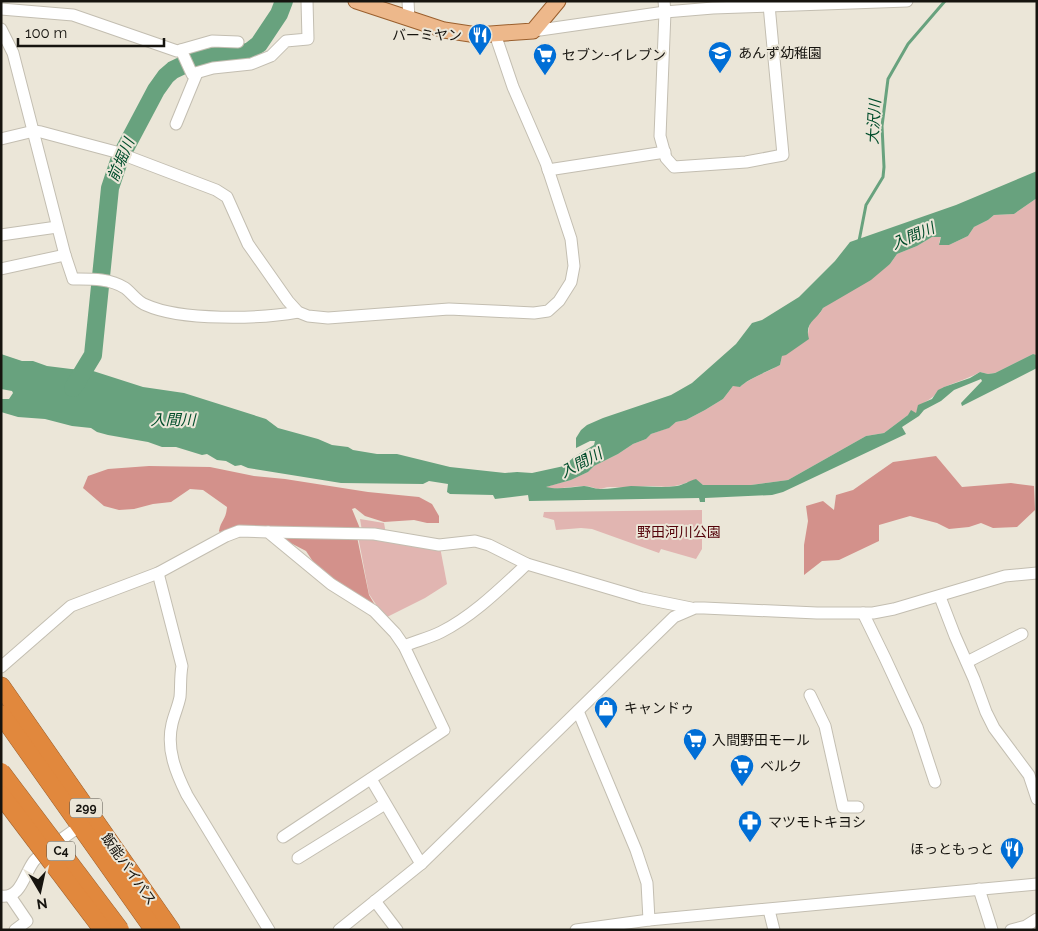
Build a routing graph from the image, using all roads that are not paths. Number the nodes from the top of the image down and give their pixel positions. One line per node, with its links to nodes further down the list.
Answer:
1 (307, 1): 16 (street)
2 (356, 1): 10 (main road)
3 (408, 1): 10 (street)
4 (558, 1): 12 (main road)
5 (907, 1): 6 (street)
6 (850, 2): 7 (street)
7 (769, 5): 8 (street); 20 (street)
8 (665, 7): 12 (street); 20 (street)
9 (1, 9): 16 (street)
10 (409, 19): 13 (main road)
11 (1, 29): 15 (street)
12 (534, 30): 13 (main road)
13 (495, 34): 21 (street)
14 (238, 42): 16 (street)
15 (5, 46): 18 (street)
16 (187, 62): 17 (street)
17 (176, 124)
18 (34, 131): 19 (street); 22 (street); 26 (street)
19 (1, 139)
20 (665, 152): 21 (street)
21 (548, 170): 26 (street)
22 (57, 227): 23 (street); 24 (street)
23 (1, 235)
24 (65, 255): 25 (street); 26 (street)
25 (1, 269)
26 (298, 312)
27 (268, 532): 28 (street); 29 (street); 35 (street)
28 (528, 564): 32 (street); 35 (street)
29 (158, 573): 37 (street); 66 (street)
30 (1037, 573): 31 (street)
31 (940, 596): 33 (street); 36 (street)
32 (695, 608): 33 (street); 40 (street)
33 (863, 614): 44 (street)
34 (1022, 634): 36 (street)
35 (404, 646): 43 (street)
36 (967, 662): 46 (street)
37 (1, 666)
38 (1, 686): 65 (highway, 飯能バイパス / 299)
39 (810, 695): 48 (street)
40 (578, 710): 52 (street); 58 (street)
41 (1, 714): 49 (highway, 飯能バイパス / 299)
42 (1, 772): 63 (highway, C4, bridge)
43 (371, 779): 47 (street); 50 (street)
44 (935, 782)
45 (1, 795): 62 (highway, C4, bridge)
46 (1037, 799)
47 (385, 804): 51 (street); 52 (street)
48 (858, 807)
49 (81, 825): 55 (street); 64 (highway, 飯能バイパス / 299)
50 (283, 837)
51 (298, 858)
52 (421, 864): 56 (street)
53 (1037, 884): 54 (street)
54 (980, 889): 57 (street); 71 (street)
55 (5, 896): 61 (street)
56 (375, 900): 67 (street); 68 (street)
57 (769, 910): 58 (street); 70 (street)
58 (649, 920): 60 (street)
59 (1037, 920): 72 (street)
60 (623, 926): 69 (street)
61 (15, 930)
62 (103, 930)
63 (120, 930)
64 (154, 930)
65 (171, 930)
66 (269, 930)
67 (339, 930)
68 (397, 930)
69 (576, 930)
70 (774, 930)
71 (992, 930)
72 (1011, 930)

